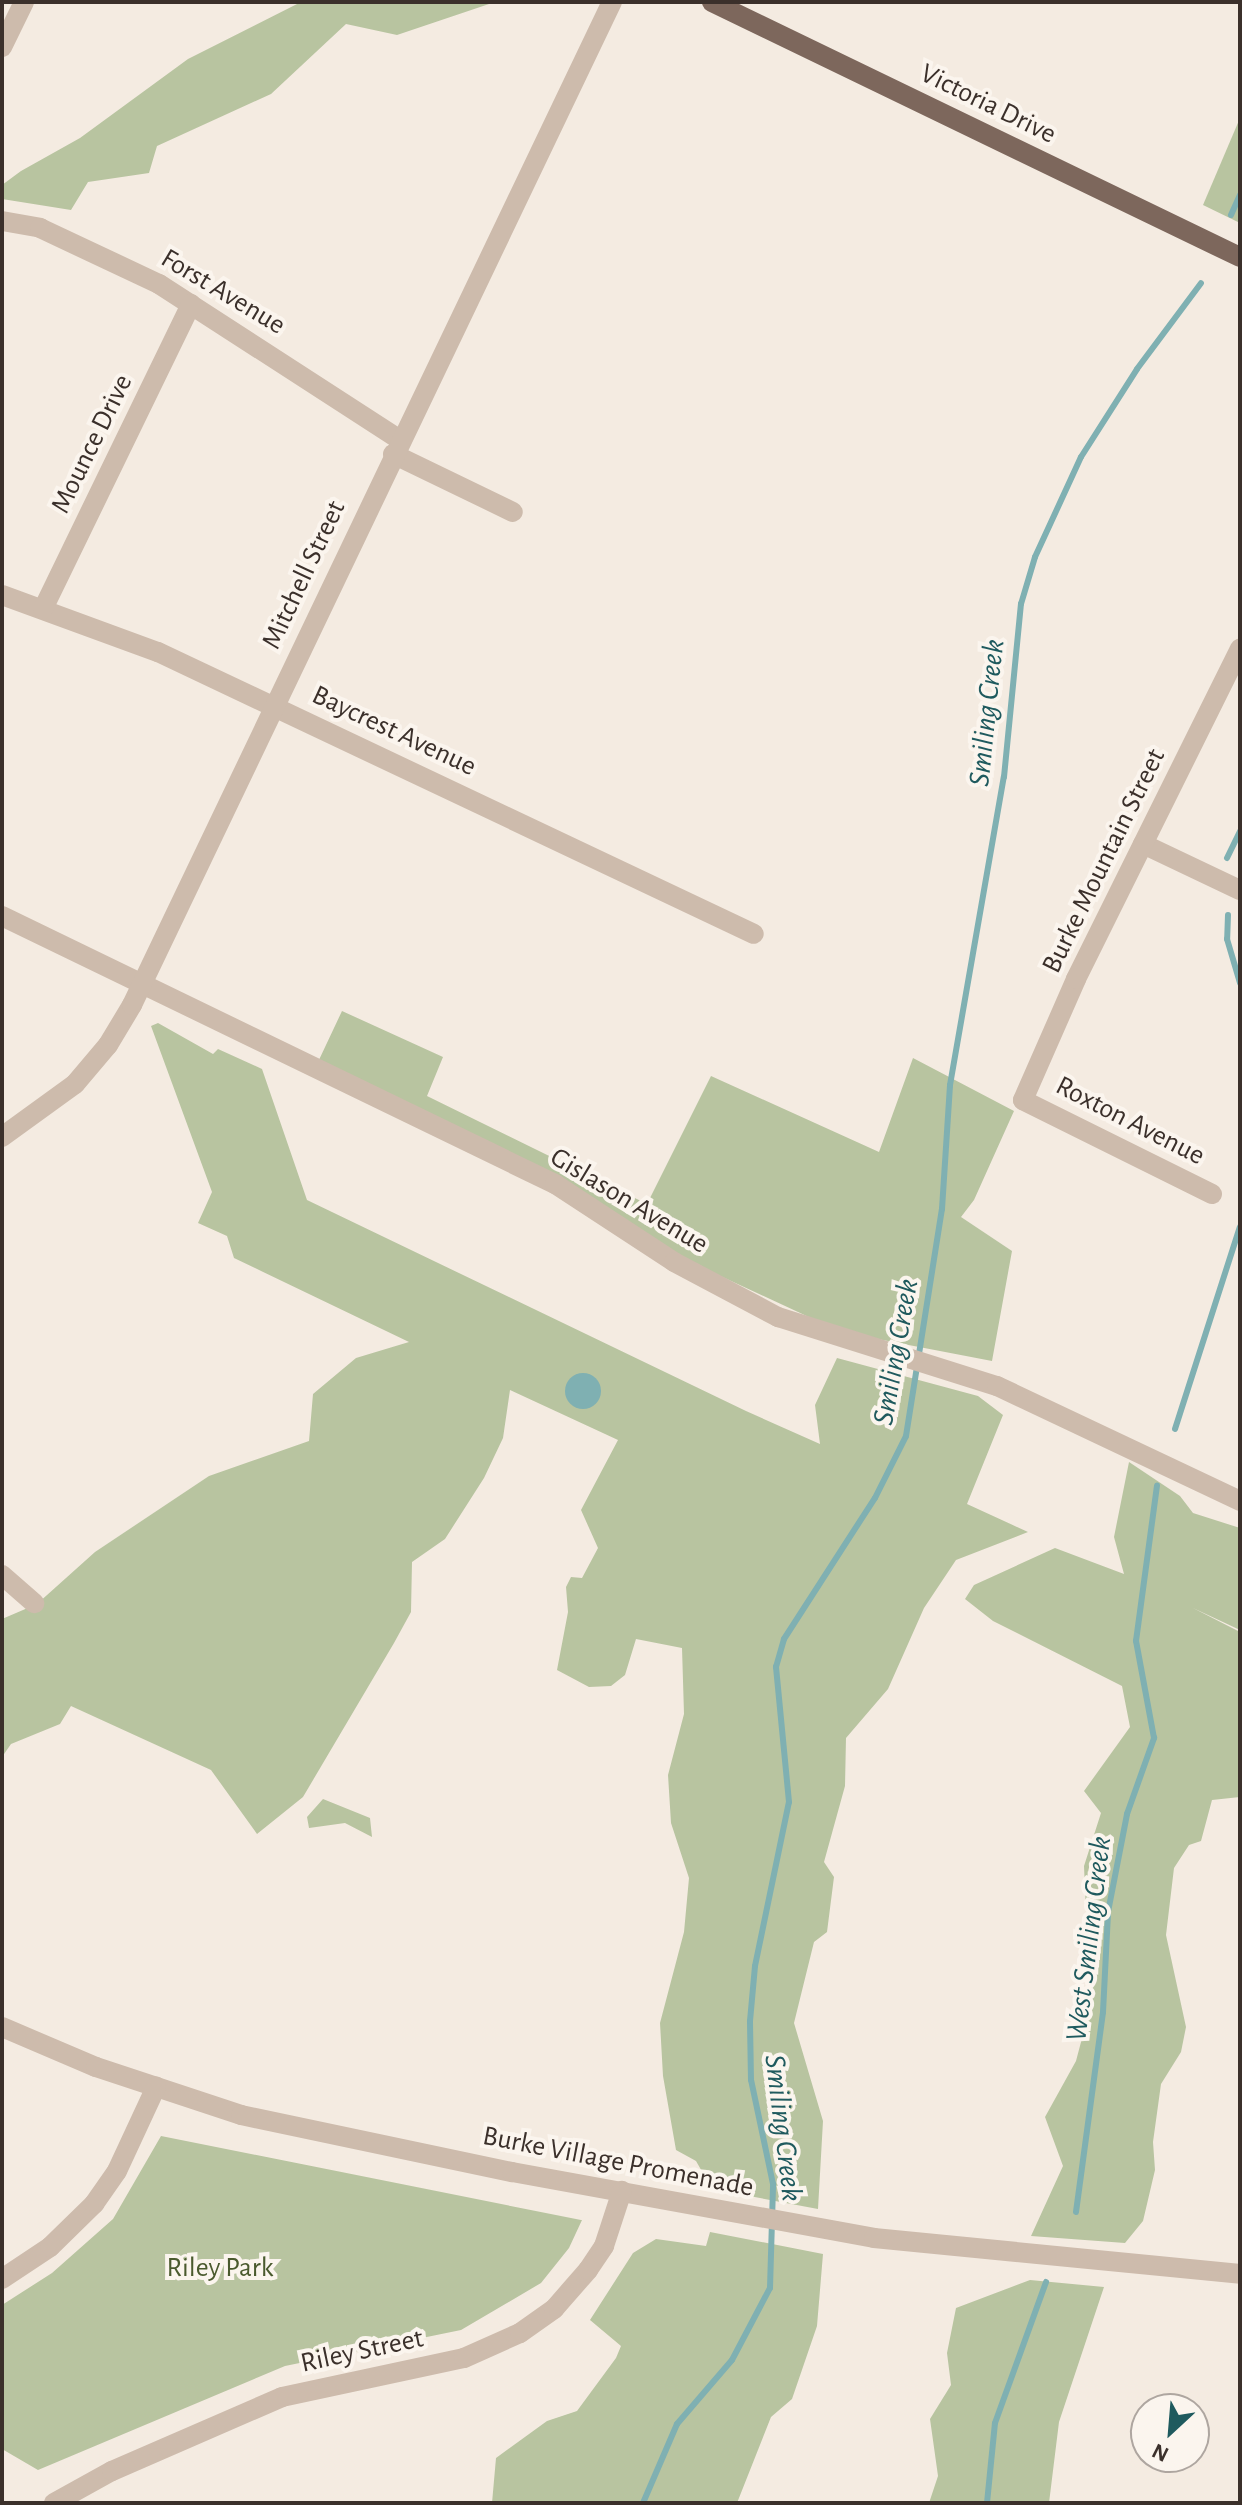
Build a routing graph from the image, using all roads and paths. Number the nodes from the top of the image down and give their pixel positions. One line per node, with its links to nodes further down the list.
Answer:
1 (24, 2): 4 (street)
2 (612, 2): 8 (street, Mitchell Street)
3 (712, 2): 6 (main road, Victoria Drive)
4 (2, 47)
5 (2, 221): 7 (street, Forst Avenue)
6 (1240, 257)
7 (191, 304): 8 (street, Forst Avenue); 11 (street, Mounce Drive)
8 (396, 447): 9 (street, Forst Avenue); 13 (street, Mitchell Street)
9 (513, 512)
10 (2, 595): 11 (street, Baycrest Avenue)
11 (43, 609): 13 (street, Baycrest Avenue)
12 (1240, 649): 14 (street, Burke Mountain Street)
13 (274, 705): 17 (street, Baycrest Avenue); 18 (street, Mitchell Street)
14 (1143, 844): 15 (street); 19 (street, Burke Mountain Street)
15 (1240, 890)
16 (2, 916): 18 (street, Gislason Avenue)
17 (754, 934)
18 (142, 984): 20 (street, Mitchell Street); 22 (street, Gislason Avenue)
19 (1023, 1100): 21 (street, Roxton Avenue)
20 (2, 1137)
21 (1212, 1194)
22 (1240, 1501)
23 (2, 1575): 24 (street)
24 (34, 1603)
25 (2, 2027): 26 (street, Burke Village Promenade)
26 (156, 2087): 27 (street, Burke Village Promenade); 29 (street)
27 (622, 2191): 28 (street, Burke Village Promenade); 30 (street, Riley Street)
28 (1240, 2274)
29 (2, 2279)
30 (54, 2503)

